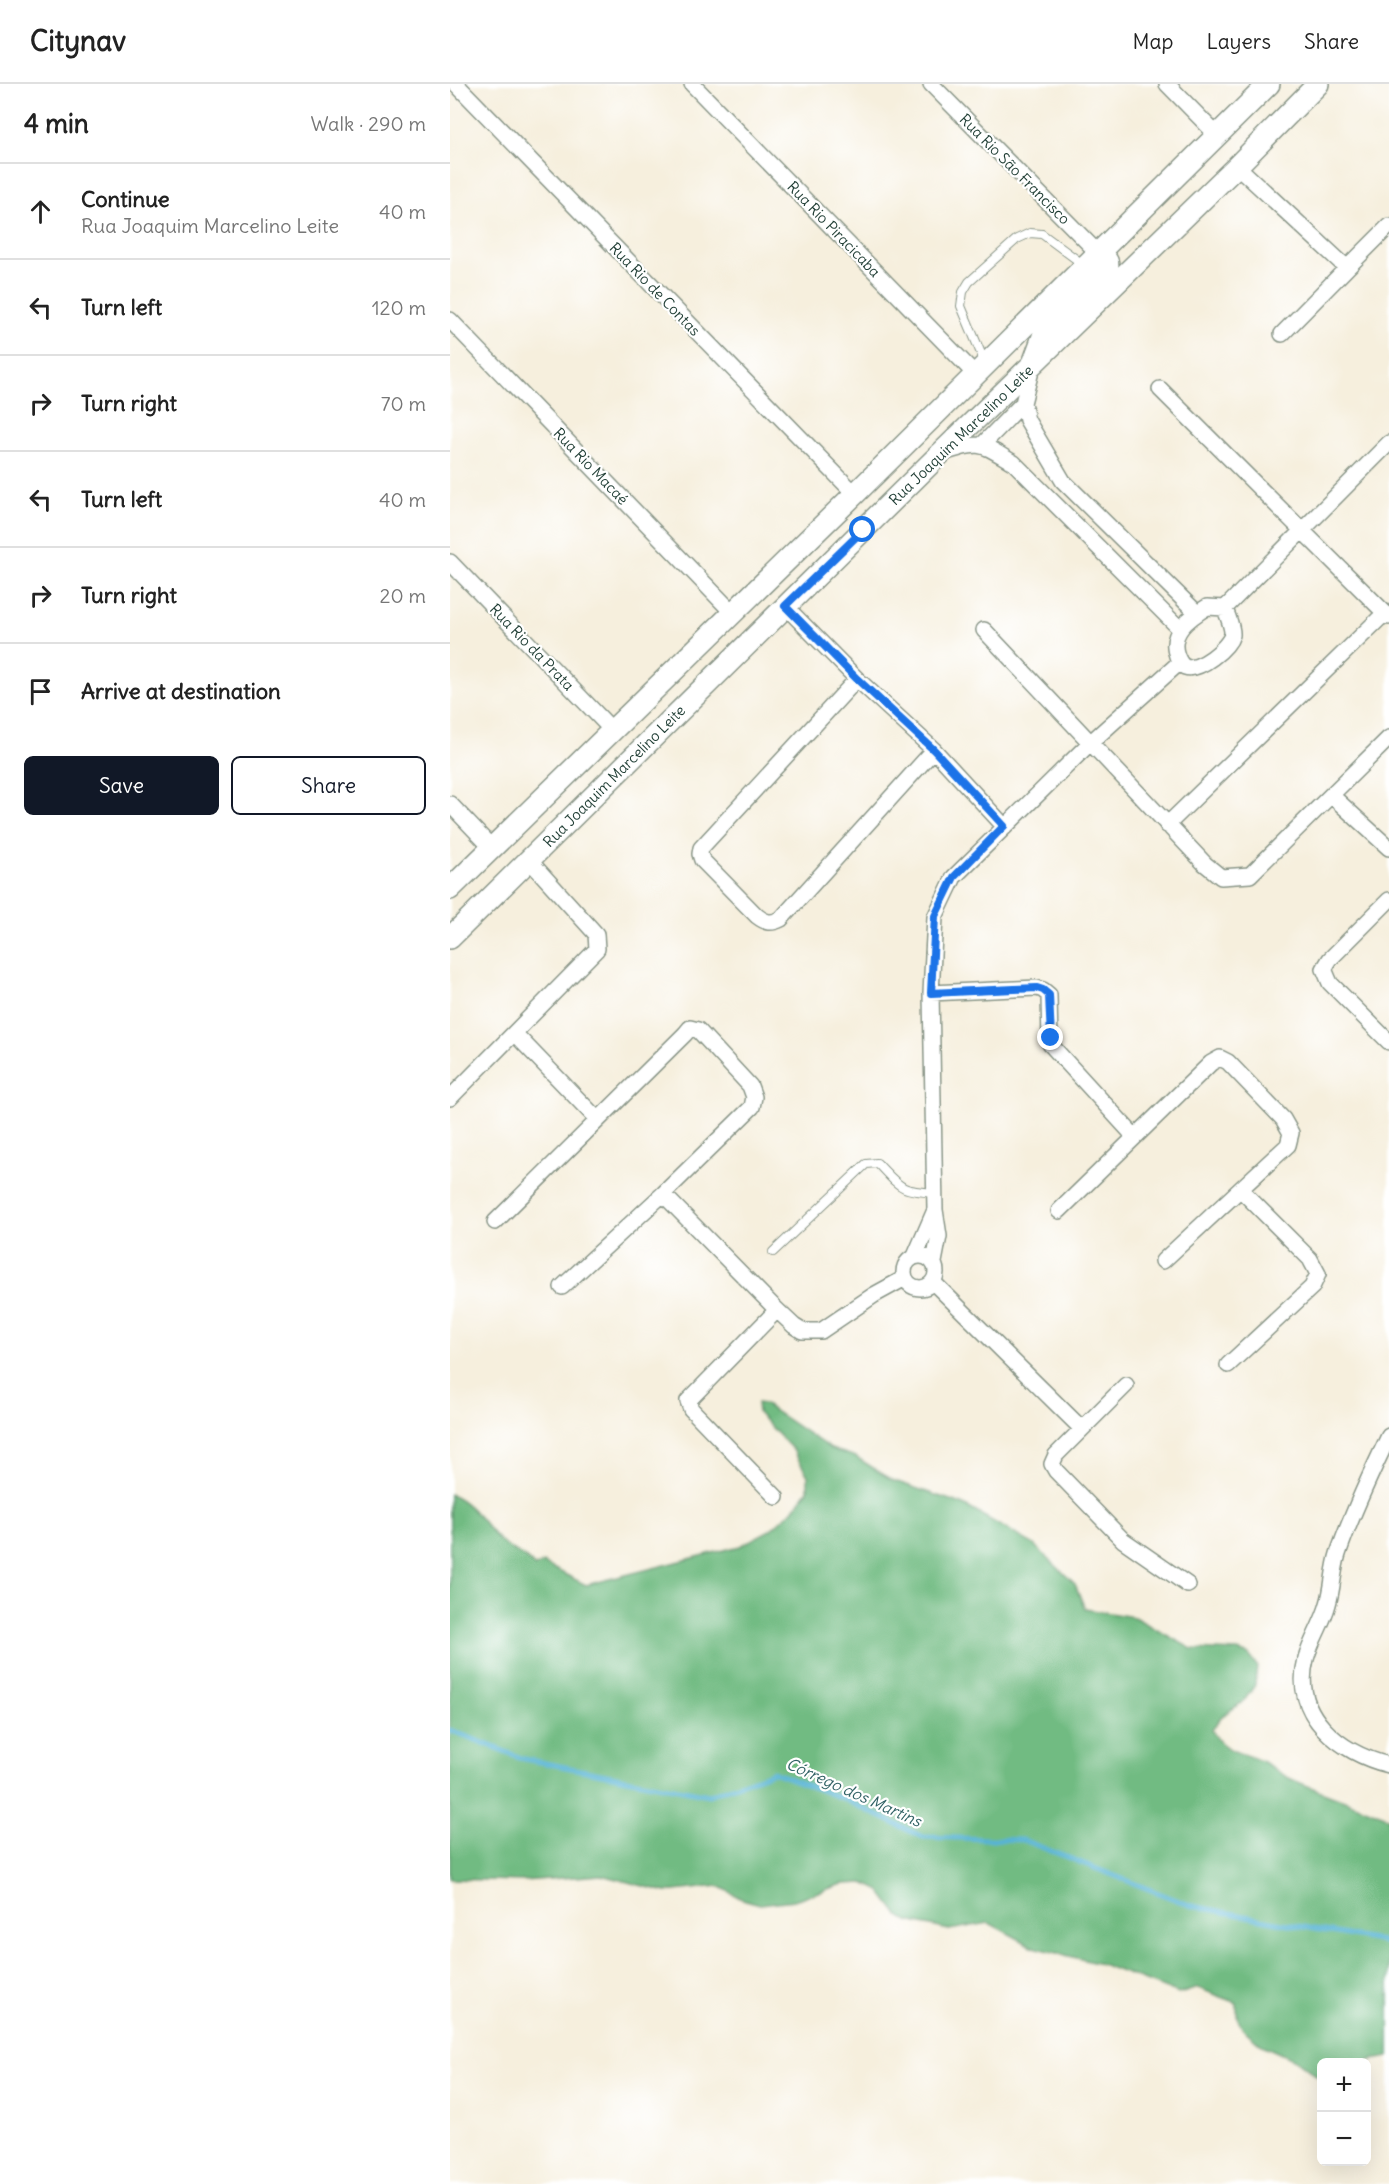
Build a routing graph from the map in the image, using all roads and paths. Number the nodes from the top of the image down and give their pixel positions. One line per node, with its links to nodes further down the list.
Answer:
1 (692, 84): 17 (street, Rua Rio Piracicaba)
2 (931, 84): 12 (street, Rua Rio São Francisco)
3 (1167, 84): 9 (street)
4 (1269, 84): 7 (main road, Rua Joaquim Marcelino Leite)
5 (1318, 84): 8 (main road, Rua Joaquim Marcelino Leite)
6 (453, 85): 24 (street, Rua Rio de Contas)
7 (1251, 101): 8 (main road); 9 (main road, Rua Joaquim Marcelino Leite)
8 (1276, 125): 10 (main road, Rua Joaquim Marcelino Leite)
9 (1217, 135): 12 (main road, Rua Joaquim Marcelino Leite)
10 (1237, 166): 13 (street); 16 (main road, Rua Joaquim Marcelino Leite)
11 (1389, 226): 13 (street)
12 (1092, 260): 16 (main road); 17 (main road, Rua Joaquim Marcelino Leite); 17 (lane)
13 (1347, 268): 15 (street)
14 (450, 320): 30 (street, Rua Rio Macaé)
15 (1282, 334)
16 (1032, 367): 20 (street); 23 (main road, Rua Joaquim Marcelino Leite)
17 (981, 370): 19 (main road, Rua Joaquim Marcelino Leite)
18 (1160, 389): 26 (street)
19 (950, 401): 24 (main road, Rua Joaquim Marcelino Leite); 25 (main road)
20 (1023, 403): 21 (street); 31 (street)
21 (983, 444): 23 (street); 33 (street)
22 (1386, 450): 26 (street)
23 (940, 454): 25 (main road, Rua Joaquim Marcelino Leite)
24 (855, 494): 30 (main road, Rua Joaquim Marcelino Leite)
25 (863, 530): 28 (main road, Rua Joaquim Marcelino Leite)
26 (1302, 531): 29 (street); 32 (street)
27 (450, 562): 37 (street, Rua Rio da Prata)
28 (785, 606): 36 (street); 44 (main road, Rua Joaquim Marcelino Leite)
29 (1225, 608): 31 (street); 35 (street)
30 (733, 613): 37 (main road, Rua Joaquim Marcelino Leite)
31 (1197, 613): 33 (street)
32 (1387, 615): 46 (street)
33 (1180, 629): 35 (street)
34 (984, 630): 39 (street)
35 (1179, 663): 39 (street)
36 (857, 679): 40 (street); 40 (street)
37 (613, 731): 41 (main road, Rua Joaquim Marcelino Leite)
38 (1389, 738): 42 (street)
39 (1090, 743): 46 (street); 47 (street)
40 (934, 750): 47 (street)
41 (558, 784): 44 (main road); 45 (main road, Rua Joaquim Marcelino Leite)
42 (1331, 795): 46 (street); 50 (street)
43 (450, 804): 49 (street)
44 (583, 809): 48 (main road, Rua Joaquim Marcelino Leite)
45 (524, 818): 48 (main road); 49 (main road, Rua Joaquim Marcelino Leite)
46 (1167, 825)
47 (1004, 826): 55 (street)
48 (545, 844): 51 (main road, Rua Joaquim Marcelino Leite)
49 (492, 848): 52 (main road, Rua Joaquim Marcelino Leite)
50 (1389, 848)
51 (529, 860): 54 (main road, Rua Joaquim Marcelino Leite); 56 (street)
52 (450, 889)
53 (1389, 900): 57 (street)
54 (450, 938)
55 (931, 993): 60 (street); 62 (street)
56 (515, 1034): 58 (street); 59 (street)
57 (1389, 1042)
58 (450, 1098)
59 (598, 1120): 63 (street); 66 (street)
60 (1135, 1137): 61 (street); 65 (street)
61 (1241, 1190): 69 (street); 75 (street)
62 (935, 1192): 64 (street); 67 (lane)
63 (663, 1194): 73 (street); 74 (street)
64 (935, 1210): 68 (street); 70 (street)
65 (1059, 1211)
66 (495, 1222)
67 (772, 1252)
68 (915, 1256): 70 (street); 71 (street)
69 (1163, 1261)
70 (934, 1262): 72 (street)
71 (909, 1282): 72 (street); 74 (street)
72 (933, 1282): 77 (street)
73 (562, 1287)
74 (777, 1310): 79 (street)
75 (1228, 1365)
76 (1126, 1385): 77 (street)
77 (1082, 1429): 80 (street)
78 (1389, 1436): 81 (street)
79 (776, 1497)
80 (1188, 1585)
81 (1389, 1765)

